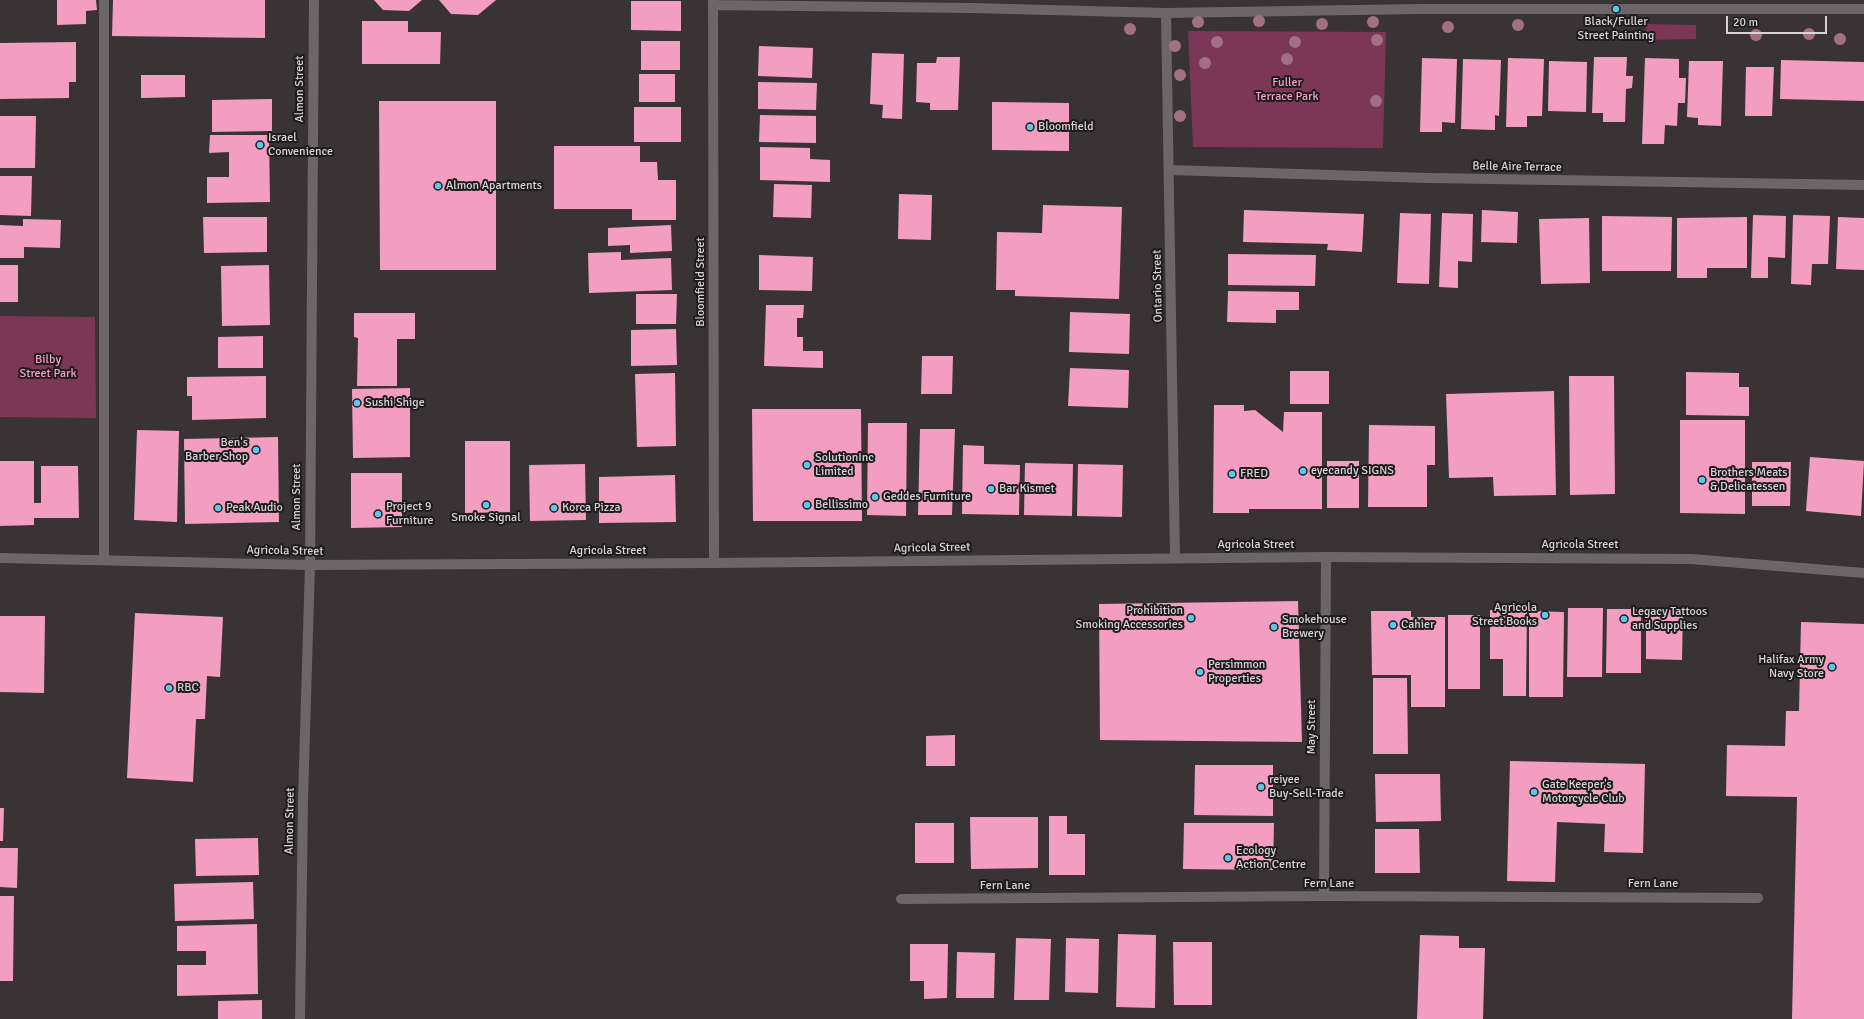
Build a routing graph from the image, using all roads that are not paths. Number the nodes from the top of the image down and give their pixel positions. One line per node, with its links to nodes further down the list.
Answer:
1 (104, 0): 12 (street)
2 (314, 0): 14 (street, Almon Street)
3 (713, 3): 6 (street); 13 (street, Bloomfield Street)
4 (1616, 5): 5 (street); 6 (street)
5 (1864, 9)
6 (1166, 13): 7 (street, Ontario Street)
7 (1170, 170): 8 (street, Belle Aire Terrace); 11 (street, Ontario Street)
8 (1864, 185)
9 (1326, 557): 11 (street, Agricola Street); 15 (street, Agricola Street); 16 (street, May Street)
10 (0, 558): 12 (street, Agricola Street)
11 (1174, 558): 13 (street, Agricola Street)
12 (104, 560): 14 (street, Agricola Street)
13 (714, 563): 14 (street, Agricola Street)
14 (310, 565): 19 (street, Almon Street)
15 (1864, 573)
16 (1324, 896): 17 (street, Fern Lane); 18 (street, Fern Lane)
17 (1758, 898)
18 (901, 899)
19 (300, 1019)

